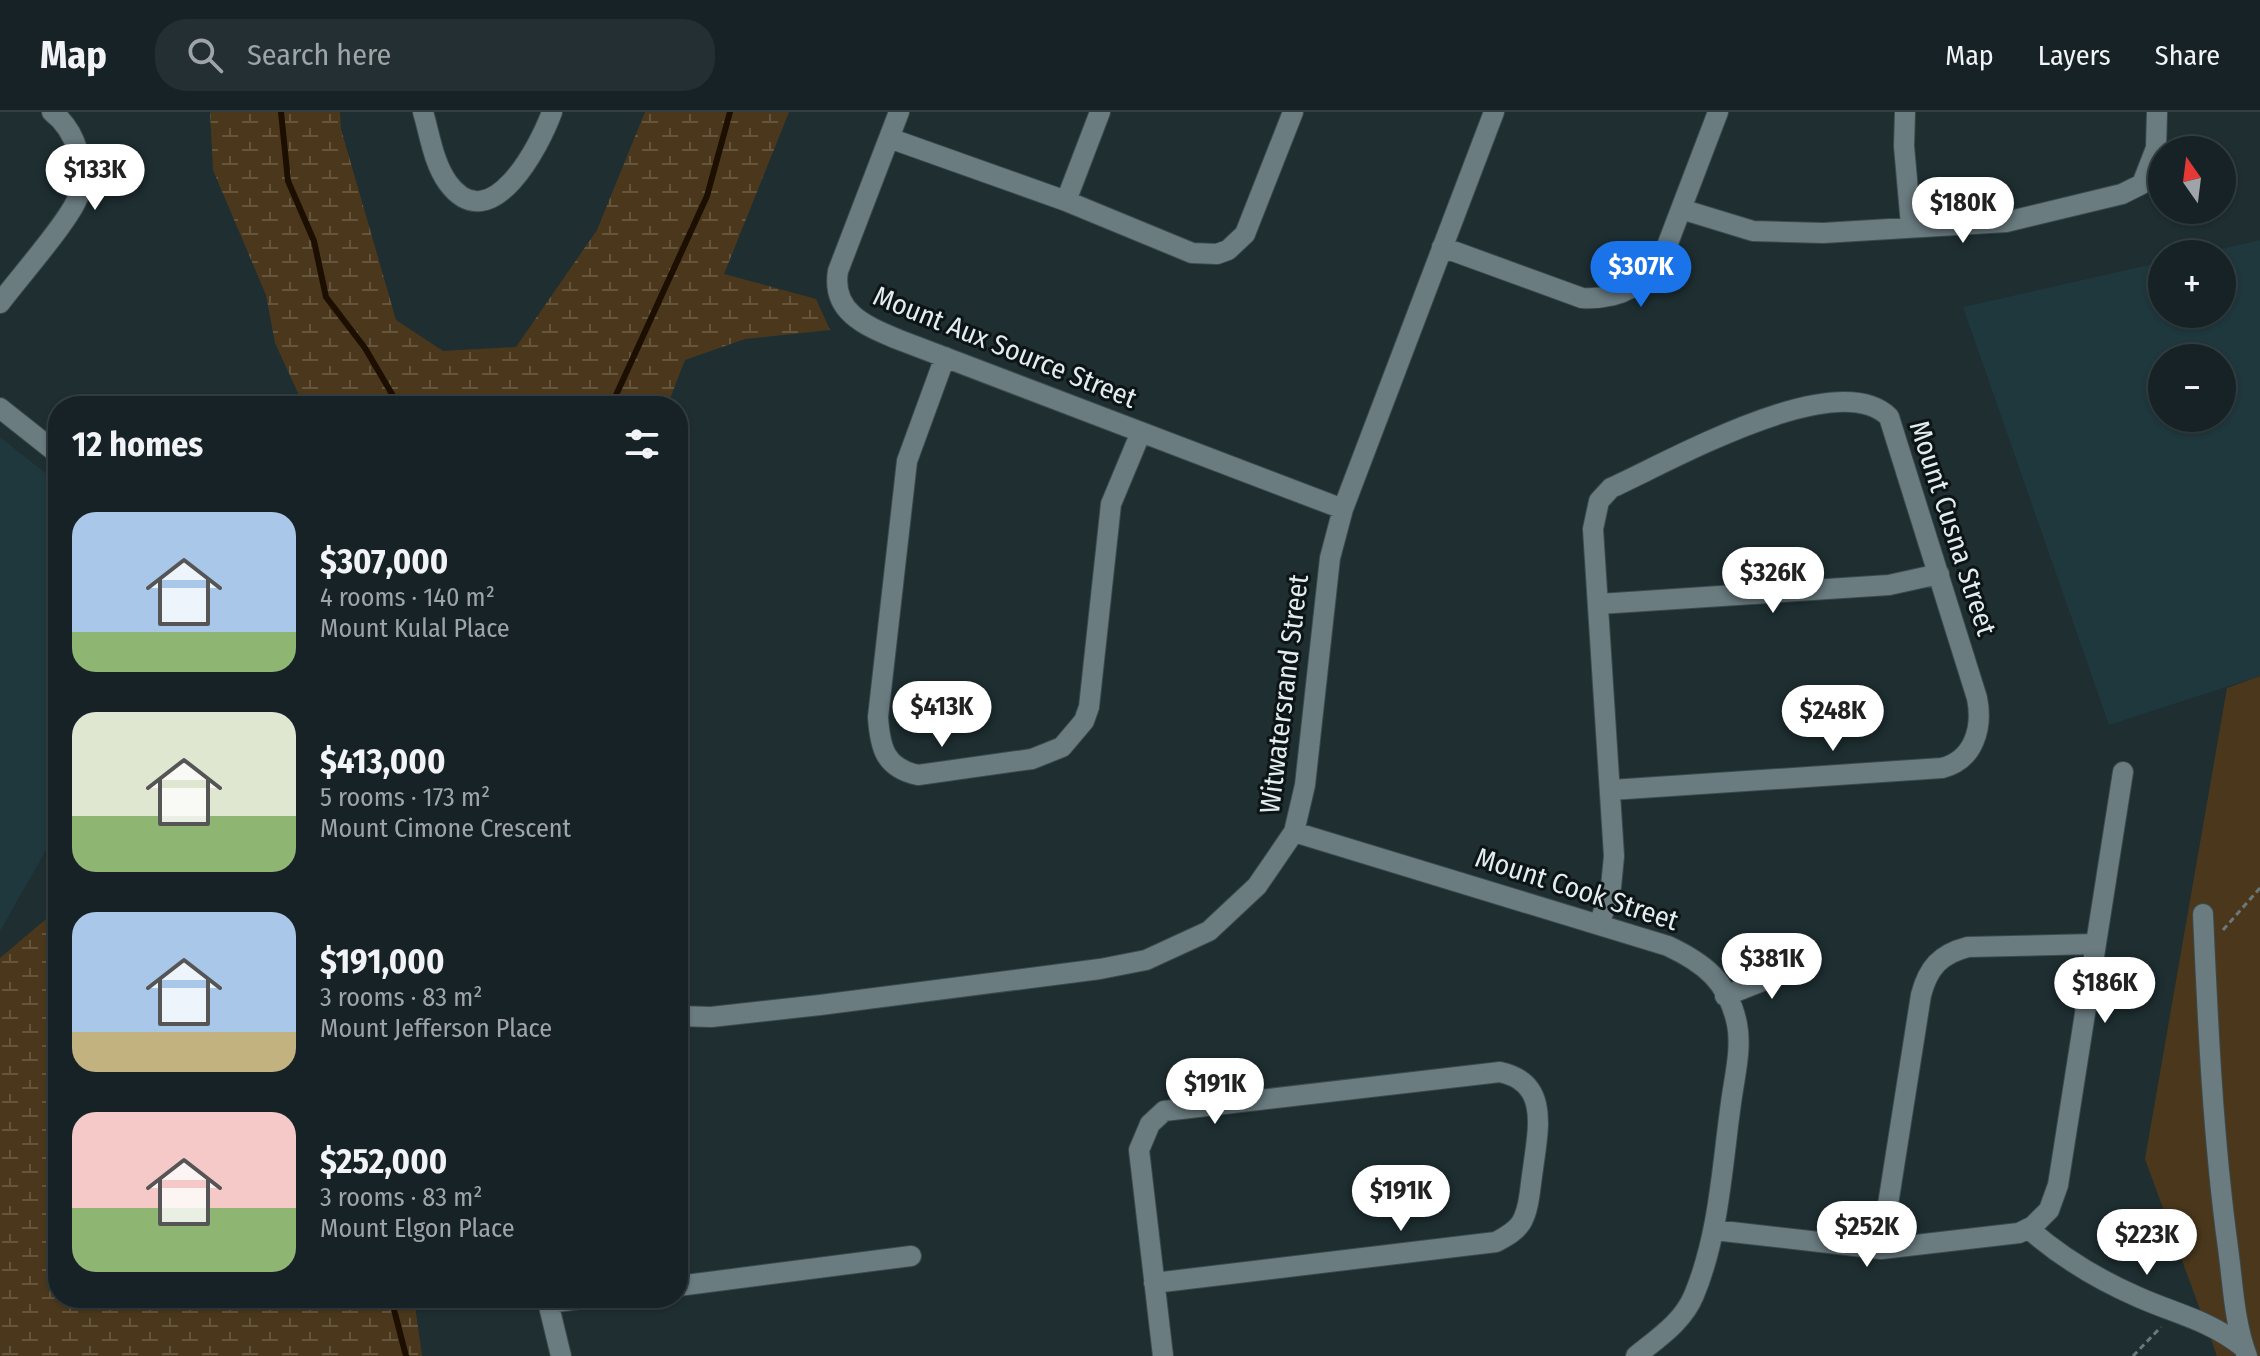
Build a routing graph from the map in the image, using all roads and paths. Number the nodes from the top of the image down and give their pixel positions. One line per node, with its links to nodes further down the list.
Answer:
1 (52, 112): 16 (street)
2 (423, 112): 3 (street)
3 (552, 112)
4 (899, 112): 11 (street, Mount Aux Source Street)
5 (1100, 112): 12 (street)
6 (1293, 112): 12 (street)
7 (1494, 112): 15 (street, Witwatersrand Street)
8 (1718, 112): 13 (street)
9 (1905, 112): 14 (street)
10 (2157, 112): 14 (street)
11 (889, 138): 12 (street); 17 (street, Mount Aux Source Street)
12 (1066, 201)
13 (1681, 209): 14 (street); 15 (street)
14 (1911, 225)
15 (1442, 247): 21 (street, Witwatersrand Street)
16 (0, 303)
17 (945, 357): 19 (street, Mount Aux Source Street); 19 (street)
18 (0, 408): 20 (street)
19 (1141, 432): 21 (street, Mount Aux Source Street)
20 (48, 446)
21 (1343, 509): 26 (street, Witwatersrand Street)
22 (1939, 574): 23 (street); 23 (street, Mount Cusna Street); 25 (street, Mount Cusna Street)
23 (1599, 604): 25 (street, Mount Cusna Street)
24 (2123, 772): 30 (street)
25 (1611, 790): 29 (street, Mount Cusna Street)
26 (1294, 832): 29 (street, Mount Cook Street); 34 (street, Witwatersrand Street)
27 (2260, 888): 31 (path)
28 (2203, 914): 31 (street)
29 (1600, 923): 33 (street, Mount Cook Street)
30 (2095, 944): 35 (street); 37 (street)
31 (2205, 958): 43 (street)
32 (1802, 965): 33 (street)
33 (1725, 996): 36 (street, Mount Cook Street)
34 (688, 1016)
35 (2029, 1229): 37 (street); 42 (street)
36 (1714, 1230): 37 (street); 46 (street, Mount Cook Street)
37 (1881, 1249)
38 (911, 1256): 40 (street)
39 (1154, 1283): 39 (street); 45 (street)
40 (688, 1285)
41 (550, 1308): 44 (street)
42 (2181, 1313): 43 (street); 47 (path)
43 (2245, 1352)
44 (561, 1356)
45 (1163, 1356)
46 (1636, 1356)
47 (2133, 1356)

